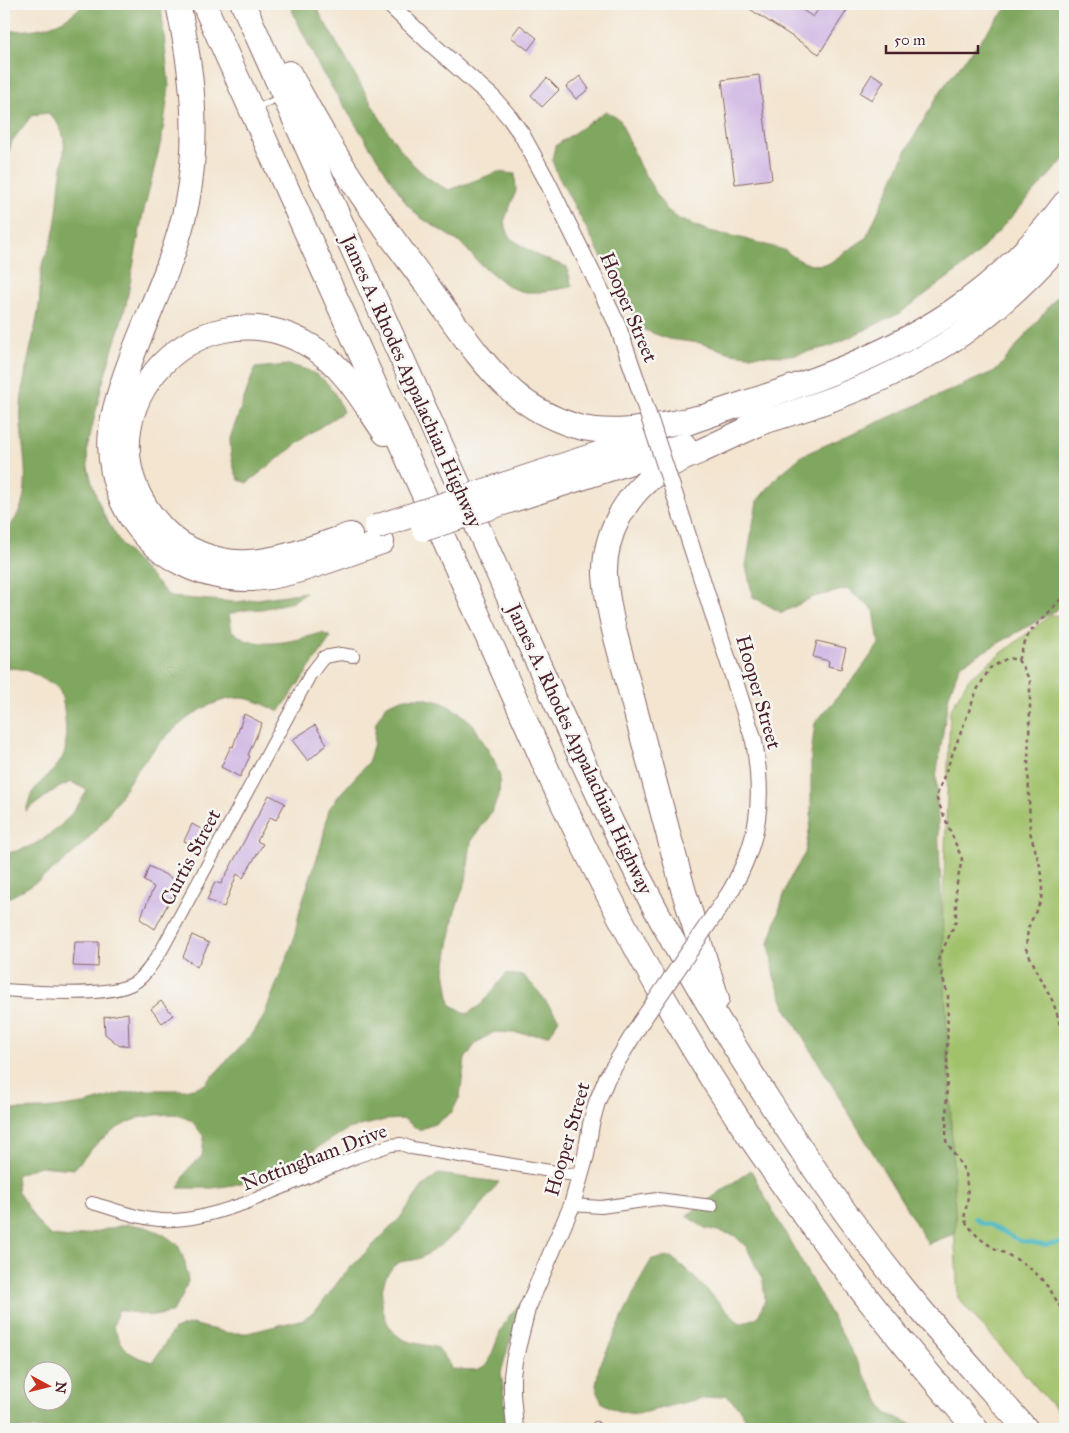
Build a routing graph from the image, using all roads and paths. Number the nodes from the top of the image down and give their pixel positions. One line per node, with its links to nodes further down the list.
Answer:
1 (178, 4): 14 (highway)
2 (204, 4): 7 (highway, James A. Rhodes Appalachian Highway)
3 (243, 4): 6 (highway, James A. Rhodes Appalachian Highway)
4 (251, 4): 10 (highway)
5 (389, 4): 21 (street, Hooper Street, bridge)
6 (284, 96): 7 (lane); 19 (highway, James A. Rhodes Appalachian Highway)
7 (252, 110): 12 (highway, James A. Rhodes Appalachian Highway)
8 (1065, 203): 10 (highway)
9 (1065, 239): 11 (highway)
10 (702, 417): 13 (highway)
11 (763, 422): 13 (highway); 19 (highway)
12 (416, 477): 14 (highway); 27 (highway, James A. Rhodes Appalachian Highway)
13 (509, 492): 14 (highway, bridge)
14 (379, 535)
15 (1065, 595): 17 (path)
16 (353, 656): 18 (street, Curtis Street)
17 (1018, 660): 20 (path); 25 (path)
18 (4, 990)
19 (732, 1042): 28 (highway, James A. Rhodes Appalachian Highway)
20 (1065, 1056)
21 (580, 1176): 22 (street, Nottingham Drive); 23 (street, Hooper Street)
22 (92, 1203)
23 (572, 1205): 24 (street); 26 (street, Hooper Street)
24 (712, 1206)
25 (1065, 1316)
26 (515, 1429)
27 (976, 1429)
28 (1026, 1429)

